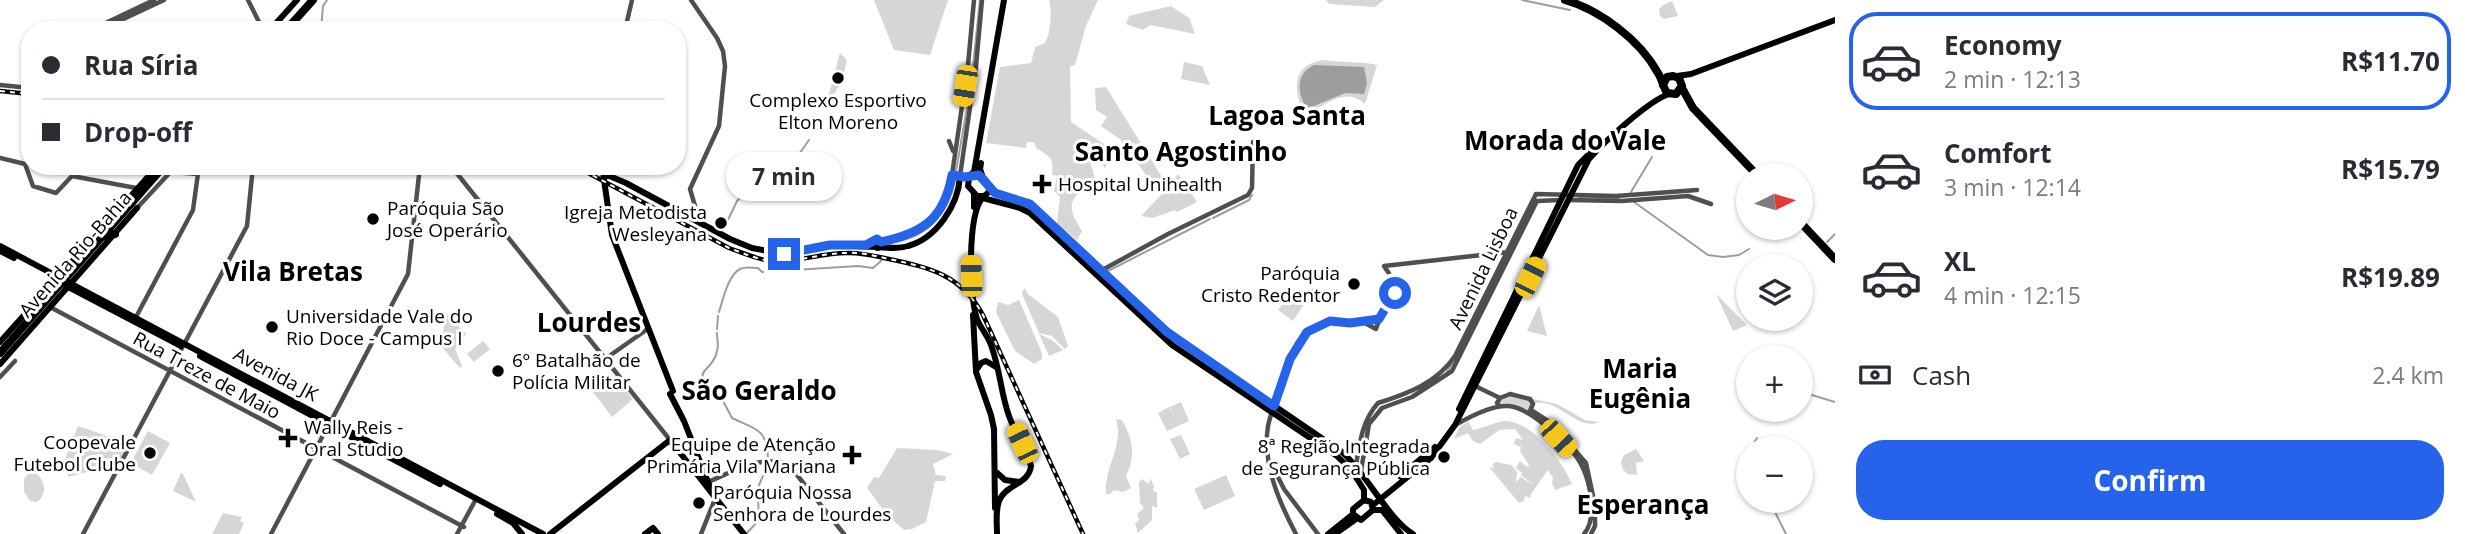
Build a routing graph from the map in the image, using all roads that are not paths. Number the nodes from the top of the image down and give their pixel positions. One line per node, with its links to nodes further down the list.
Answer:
1 (154, 0): 13 (street)
2 (164, 0): 14 (street)
3 (248, 0): 15 (street)
4 (297, 0): 16 (main road)
5 (313, 0): 17 (highway); 18 (highway)
6 (632, 0): 19 (street)
7 (691, 0): 57 (street)
8 (974, 0): 30 (street)
9 (982, 0): 44 (street)
10 (1006, 0): 43 (main road); 45 (main road)
11 (1564, 0): 20 (highway)
12 (1835, 20): 21 (main road)
13 (110, 21)
14 (119, 21)
15 (258, 21)
16 (278, 21)
17 (293, 21)
18 (300, 21)
19 (627, 21)
20 (1651, 63): 22 (highway); 26 (highway)
21 (1691, 74): 22 (main road); 25 (main road)
22 (1674, 76): 25 (highway); 26 (highway)
23 (0, 85): 24 (street)
24 (21, 86)
25 (1682, 87): 26 (highway); 27 (highway)
26 (1667, 90): 27 (highway); 51 (main road)
27 (1693, 108): 33 (highway)
28 (1253, 142): 66 (street)
29 (945, 152): 30 (street)
30 (954, 152): 44 (street)
31 (0, 158): 32 (street)
32 (21, 163)
33 (1746, 163)
34 (29, 175): 46 (street)
35 (155, 175): 49 (highway)
36 (157, 175): 54 (street, Avenida Rio-Bahia)
37 (198, 175): 69 (street)
38 (252, 175): 74 (street)
39 (419, 175): 88 (street)
40 (459, 175): 76 (street)
41 (606, 175): 72 (main road)
42 (607, 176): 57 (main road)
43 (971, 176): 44 (main road); 45 (main road); 50 (main road)
44 (956, 178): 50 (main road); 57 (main road)
45 (983, 178): 47 (main road)
46 (124, 185): 49 (street); 54 (street)
47 (989, 187): 50 (main road); 53 (main road)
48 (1697, 190): 52 (street, Avenida Lisboa)
49 (138, 191): 54 (highway); 54 (main road, Avenida Rio-Bahia)
50 (978, 195): 56 (main road); 59 (main road); 64 (main road)
51 (1566, 197): 52 (street, Avenida Lisboa); 63 (street, Avenida Lisboa); 83 (main road)
52 (1635, 197): 55 (street, Avenida Lisboa)
53 (1009, 198): 56 (main road); 66 (main road)
54 (131, 204): 58 (highway)
55 (1711, 204)
56 (1003, 205): 59 (main road); 66 (main road)
57 (699, 223)
58 (111, 227): 61 (highway); 61 (main road, Avenida Rio-Bahia); 67 (main road, Avenida Rio-Bahia)
59 (973, 230): 64 (main road)
60 (1813, 236): 65 (highway)
61 (106, 244): 67 (main road, Avenida Rio-Bahia); 67 (highway)
62 (0, 248): 67 (main road, Avenida JK)
63 (1509, 251): 70 (street); 92 (street, Avenida Lisboa)
64 (970, 259): 79 (main road); 81 (main road)
65 (1835, 259)
66 (1098, 272): 86 (main road)
67 (62, 283): 68 (main road, Avenida Rio-Bahia); 69 (main road, Avenida JK); 73 (main road, Avenida Rio-Bahia); 74 (main road, Avenida JK); 75 (highway)
68 (50, 307): 78 (main road, Avenida Rio-Bahia); 80 (street, Rua Treze de Maio)
69 (136, 317): 74 (main road, Avenida JK)
70 (1379, 319): 71 (street); 71 (street)
71 (1362, 322): 86 (street)
72 (649, 328): 76 (street); 96 (main road)
73 (0, 342)
74 (184, 345): 80 (street); 88 (main road, Avenida JK); 88 (main road, Avenida JK)
75 (0, 353)
76 (605, 359): 90 (street)
77 (15, 361): 82 (street)
78 (0, 364)
79 (997, 368): 81 (main road); 98 (main road)
80 (170, 370): 91 (street, Rua Treze de Maio); 107 (street)
81 (976, 372): 94 (main road)
82 (0, 377)
83 (1473, 385): 84 (street); 89 (main road); 101 (main road)
84 (1500, 398): 85 (street); 87 (street)
85 (1499, 406): 87 (street); 89 (street)
86 (1273, 409): 93 (main road); 97 (street); 101 (main road)
87 (1528, 412): 122 (street); 123 (street)
88 (330, 423): 91 (street); 100 (main road, Avenida JK)
89 (1455, 425): 101 (main road)
90 (670, 440): 96 (main road); 111 (main road)
91 (316, 449): 103 (street, Rua Treze de Maio); 108 (street)
92 (1362, 449): 93 (street, Avenida Lisboa); 95 (street, Avenida Lisboa)
93 (1356, 465): 95 (main road)
94 (995, 471): 98 (main road); 115 (main road)
95 (1361, 471): 101 (main road)
96 (703, 476): 99 (main road); 114 (street)
97 (1274, 476): 116 (street); 117 (street)
98 (1020, 482): 115 (main road)
99 (715, 499): 106 (main road); 113 (street)
100 (476, 501): 103 (street); 105 (main road, Avenida JK); 110 (main road, Avenida JK)
101 (1373, 501): 102 (main road); 102 (main road); 120 (main road); 121 (main road)
102 (1354, 516): 118 (main road); 119 (main road)
103 (463, 527): 109 (street)
104 (655, 531): 112 (main road)
105 (540, 532)
106 (743, 533)
107 (83, 534)
108 (271, 534)
109 (459, 534)
110 (522, 534)
111 (550, 534)
112 (645, 534)
113 (701, 534)
114 (844, 534)
115 (996, 534)
116 (1296, 534)
117 (1318, 534)
118 (1328, 534)
119 (1335, 534)
120 (1401, 534)
121 (1413, 534)
122 (1584, 534)
123 (1591, 534)

